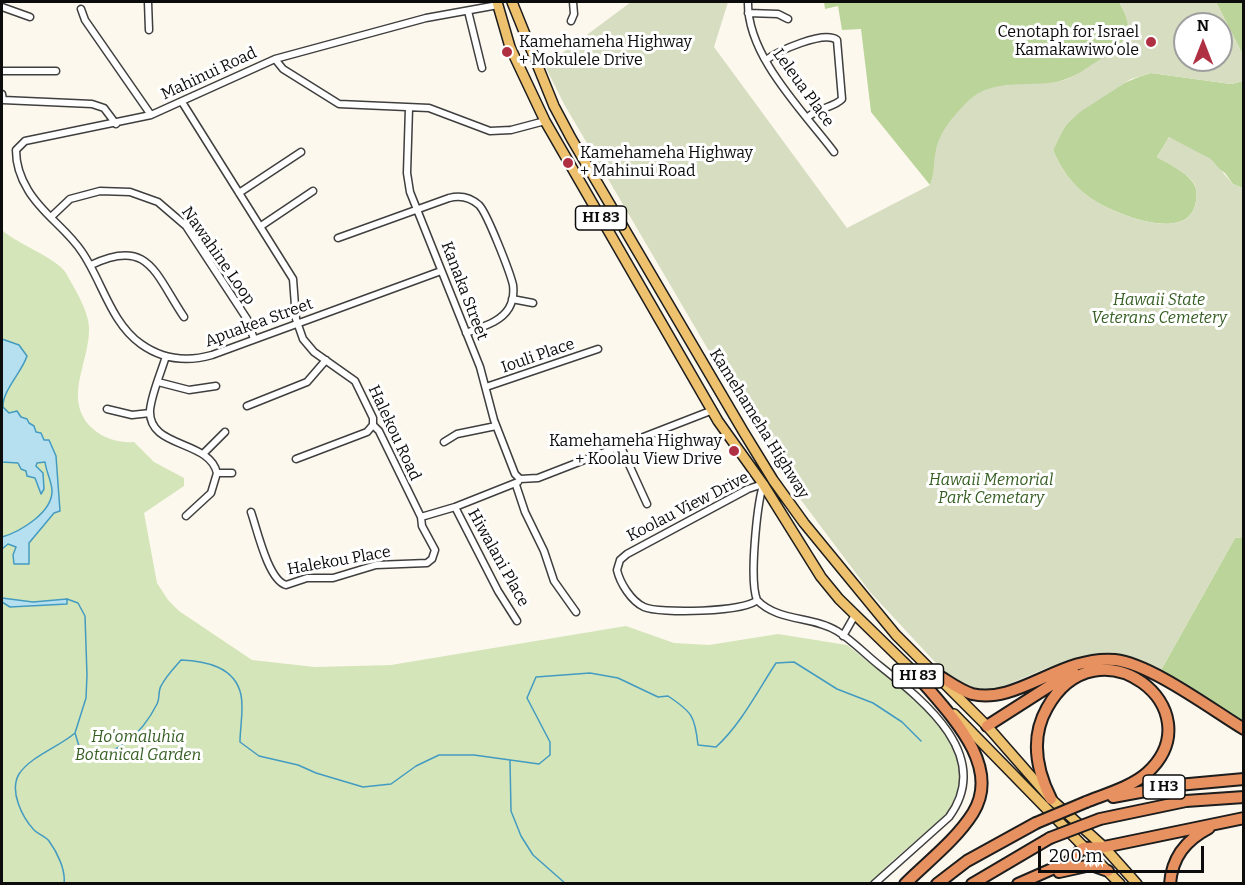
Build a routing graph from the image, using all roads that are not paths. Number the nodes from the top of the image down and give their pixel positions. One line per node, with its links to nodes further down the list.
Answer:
1 (148, 2): 13 (street)
2 (512, 2): 24 (main road, Kamehameha Highway / HI 83)
3 (573, 2): 12 (street)
4 (748, 2): 9 (street, Leleua Place)
5 (497, 3): 8 (street); 25 (main road, HI 83)
6 (2, 7): 10 (street)
7 (81, 9): 22 (street, Mahinui Road)
8 (468, 11): 14 (street); 16 (street)
9 (748, 13): 11 (street); 15 (street, Leleua Place)
10 (30, 17)
11 (788, 19)
12 (571, 21)
13 (149, 30)
14 (275, 59): 20 (street, Mahinui Road); 21 (street, Mahinui Road)
15 (766, 60): 23 (street, Leleua Place); 23 (street)
16 (482, 68)
17 (2, 71): 18 (street)
18 (56, 71)
19 (2, 97): 26 (street)
20 (182, 102): 22 (street, Mahinui Road); 31 (street, Halekou Road)
21 (409, 108): 25 (street, Mahinui Road); 32 (street, Kanaka Street)
22 (151, 115): 26 (street, Mahinui Road)
23 (808, 117): 29 (street, Leleua Place)
24 (561, 118): 25 (main road); 40 (main road, Kamehameha Highway / HI 83)
25 (545, 122): 41 (main road, HI 83)
26 (116, 124): 27 (street, Mahinui Road)
27 (18, 146): 33 (street, Apuakea Street)
28 (301, 152): 31 (street)
29 (834, 153)
30 (313, 191): 34 (street)
31 (239, 193): 34 (street, Halekou Road)
32 (417, 210): 35 (street); 37 (street, Kanaka Street); 38 (street)
33 (51, 217): 36 (street, Apuakea Street); 45 (street, Nawahine Loop)
34 (261, 226): 43 (street, Halekou Road)
35 (338, 238)
36 (91, 266): 42 (street); 47 (street, Apuakea Street)
37 (441, 271): 43 (street, Apuakea Street); 44 (street, Kanaka Street)
38 (512, 299): 39 (street); 44 (street)
39 (533, 303)
40 (670, 308): 41 (main road); 52 (main road, Kamehameha Highway / HI 83)
41 (657, 315): 55 (main road, HI 83)
42 (184, 317)
43 (297, 324): 45 (street, Apuakea Street); 48 (street, Halekou Road)
44 (466, 333): 51 (street, Kanaka Street)
45 (254, 339): 47 (street, Apuakea Street)
46 (598, 349): 51 (street, Iouli Place)
47 (166, 356): 49 (street)
48 (326, 360): 53 (street); 57 (street, Halekou Road)
49 (158, 382): 50 (street); 56 (street)
50 (216, 386)
51 (486, 387): 58 (street, Kanaka Street)
52 (727, 403): 55 (main road); 66 (main road, Kamehameha Highway / HI 83)
53 (247, 406)
54 (107, 409): 56 (street)
55 (713, 410): 61 (street); 68 (main road, HI 83)
56 (150, 413): 62 (street)
57 (373, 425): 63 (street); 73 (street, Halekou Road)
58 (496, 426): 60 (street); 67 (street, Kanaka Street)
59 (225, 432): 62 (street)
60 (444, 442)
61 (621, 447): 67 (street); 69 (street)
62 (204, 453): 64 (street)
63 (297, 459)
64 (217, 473): 65 (street); 72 (street)
65 (232, 473)
66 (773, 480): 68 (main road); 75 (main road, Kamehameha Highway / HI 83)
67 (518, 482): 70 (street); 76 (street, Kanaka Street)
68 (763, 484): 74 (street); 74 (street, Koolau View Drive); 77 (main road, Kamehameha Highway / HI 83)
69 (647, 504)
70 (455, 507): 73 (street); 78 (street, Hiwalani Place)
71 (252, 512): 73 (street, Halekou Place)
72 (186, 516)
73 (421, 517)
74 (757, 600): 79 (street)
75 (869, 605): 77 (main road); 82 (main road, Kamehameha Highway / HI 83)
76 (576, 612)
77 (855, 615): 79 (street); 81 (main road, Kamehameha Highway / HI 83)
78 (517, 621)
79 (843, 636): 95 (street)
80 (1082, 664): 82 (highway); 83 (highway); 84 (highway)
81 (915, 674): 85 (main road, Kamehameha Highway / HI 83); 96 (highway)
82 (936, 674): 83 (main road, Kamehameha Highway / HI 83)
83 (987, 726): 85 (main road); 88 (main road, Kamehameha Highway / HI 83)
84 (1244, 729)
85 (979, 739): 92 (main road, Kamehameha Highway / HI 83)
86 (1244, 779): 89 (highway, I H3)
87 (1244, 797): 98 (highway, I H3, bridge)
88 (1051, 799): 89 (highway); 93 (main road, Kamehameha Highway / HI 83)
89 (1086, 802): 97 (highway, I H3, bridge)
90 (1244, 819): 91 (highway)
91 (1215, 824): 93 (highway); 102 (highway)
92 (1083, 848): 93 (highway); 94 (main road, Kamehameha Highway / HI 83); 99 (highway)
93 (1104, 848): 101 (main road, Kamehameha Highway / HI 83)
94 (1108, 871): 99 (highway); 100 (main road, Kamehameha Highway / HI 83)
95 (874, 884)
96 (905, 884)
97 (937, 884)
98 (972, 884)
99 (1020, 884)
100 (1120, 884)
101 (1137, 884)
102 (1170, 884)

